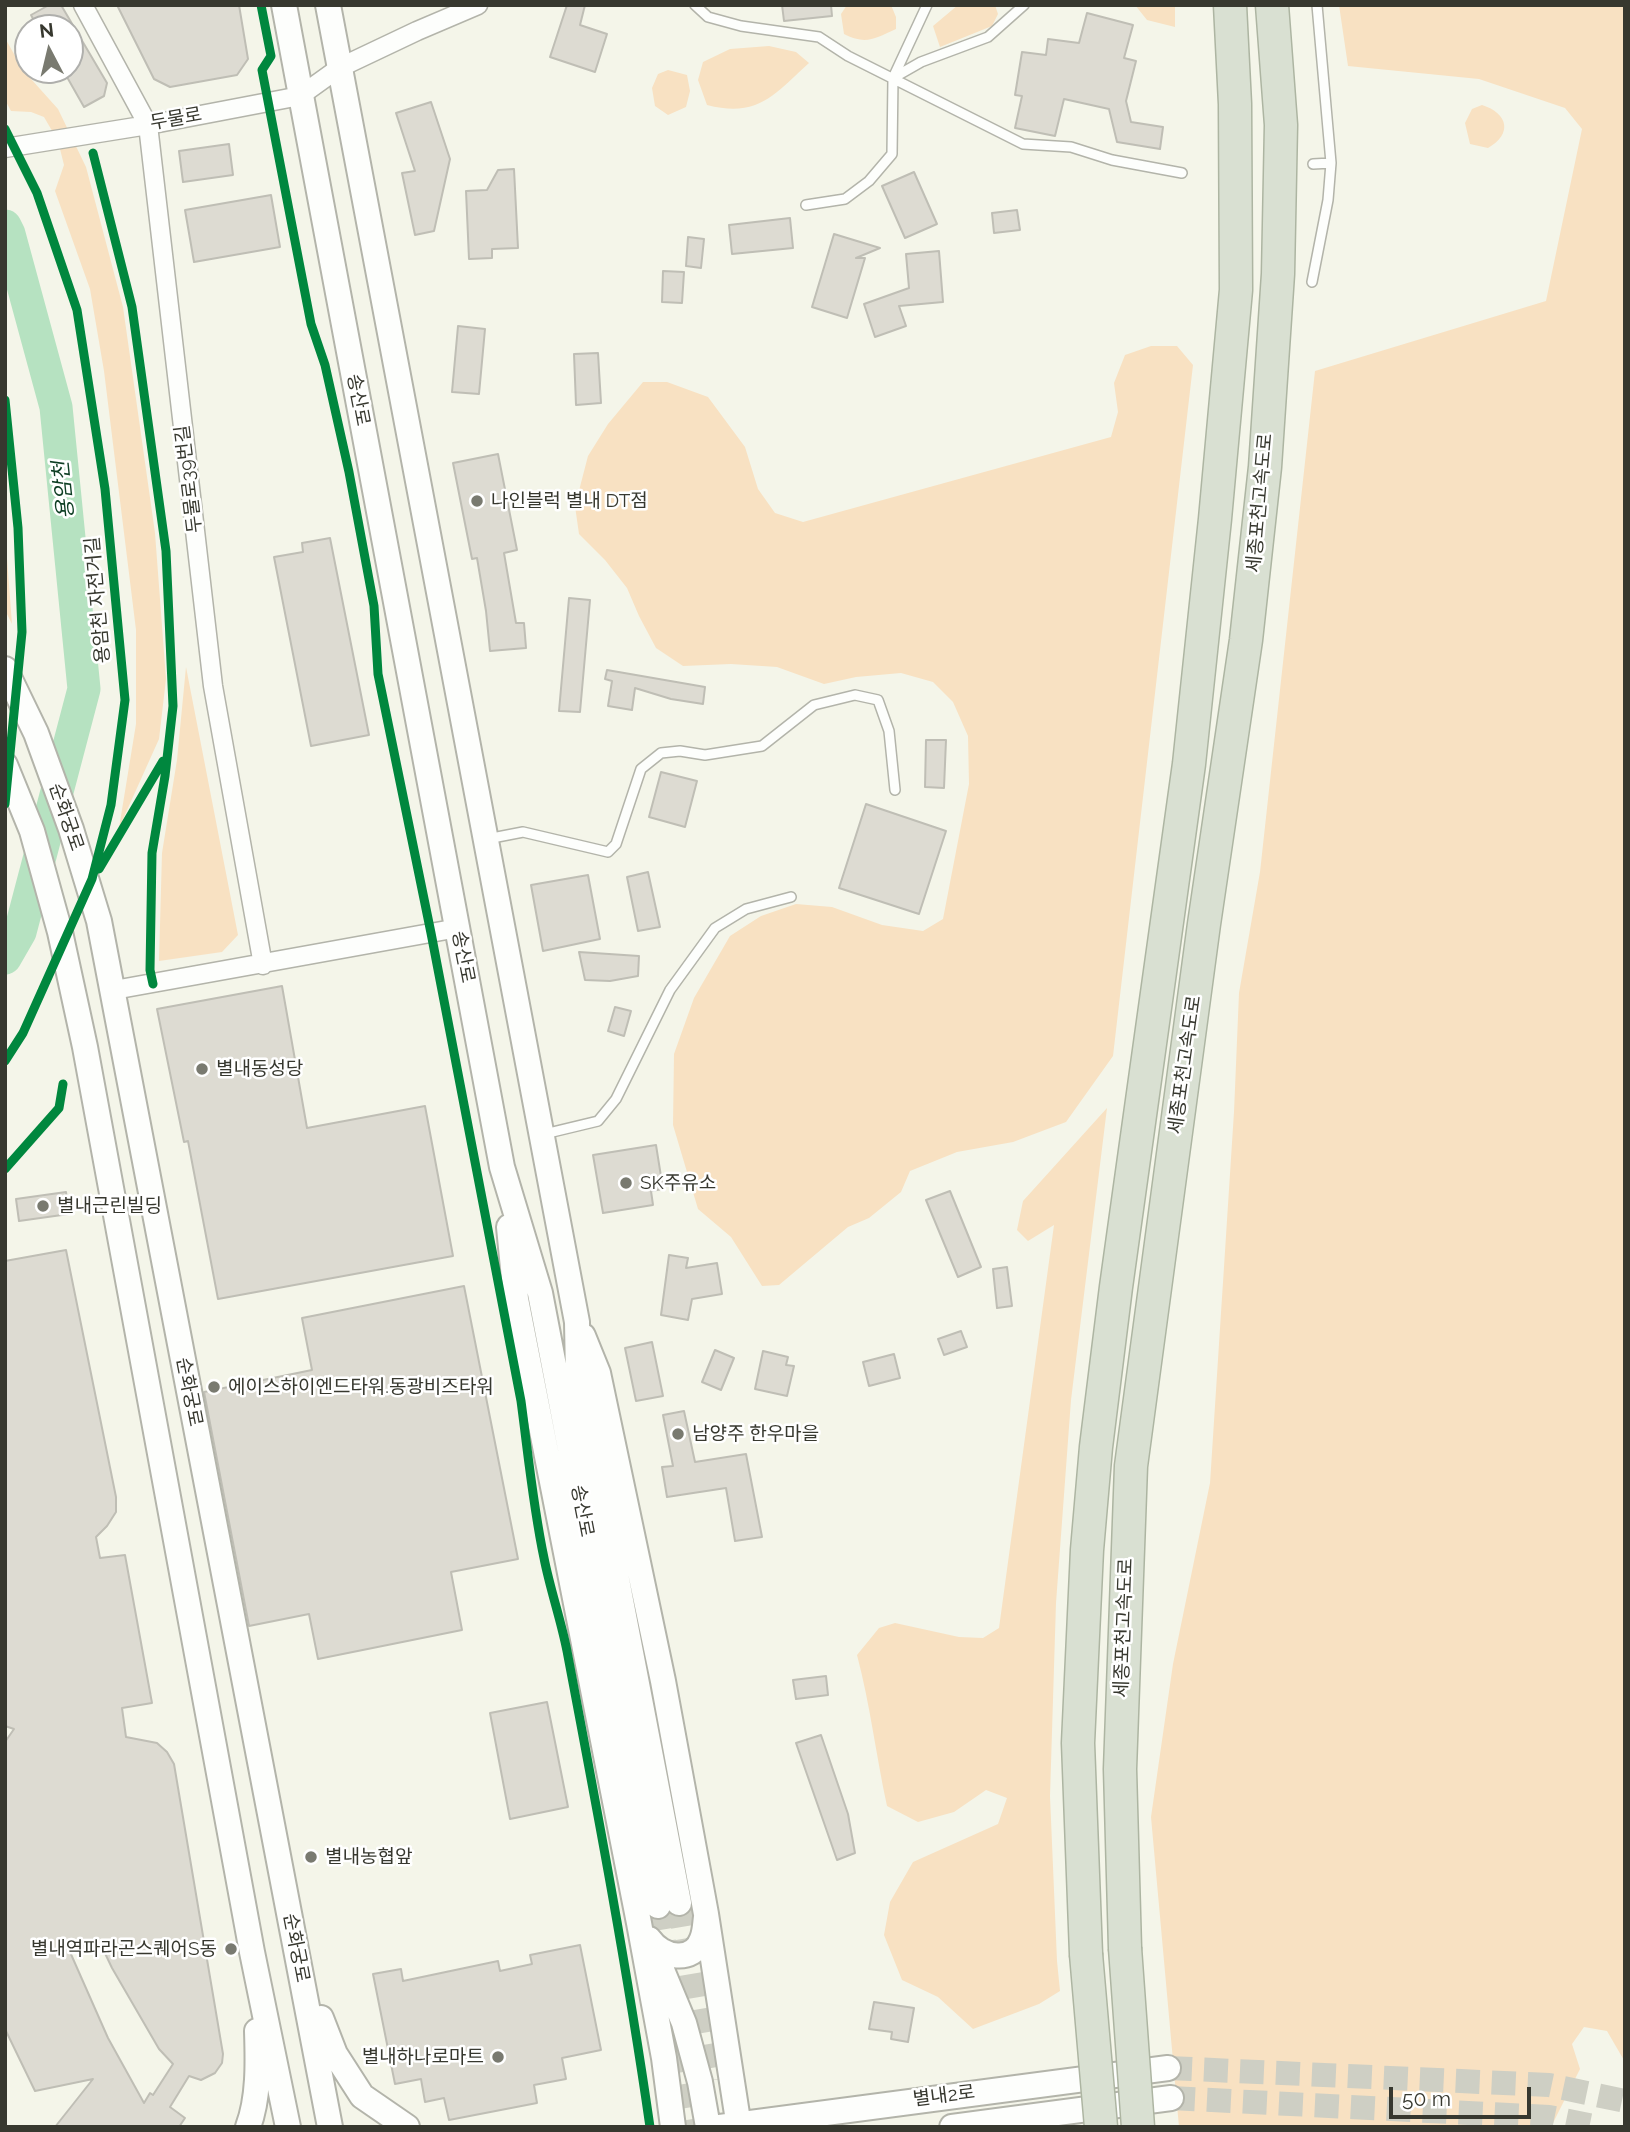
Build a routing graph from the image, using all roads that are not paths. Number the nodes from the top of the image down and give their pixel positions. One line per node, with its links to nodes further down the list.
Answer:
1 (83, 5): 14 (street, 두물로39번길)
2 (284, 5): 13 (street, 송산로)
3 (328, 5): 11 (street, 송산로)
4 (478, 5): 11 (street, 두물로)
5 (695, 5): 12 (lane)
6 (927, 5): 12 (lane)
7 (1024, 5): 12 (lane)
8 (1230, 5): 46 (highway, 세종포천고속도로, bridge)
9 (1272, 5): 47 (highway, 세종포천고속도로, bridge)
10 (1317, 5): 16 (lane)
11 (339, 68): 13 (street, 두물로); 24 (street, 송산로)
12 (893, 79): 18 (lane); 19 (lane)
13 (300, 96): 14 (street, 두물로); 26 (street, 송산로)
14 (148, 125): 15 (street, 두물로); 27 (street, 두물로39번길)
15 (5, 148)
16 (1331, 163): 17 (lane); 20 (lane)
17 (1313, 164)
18 (1182, 173)
19 (806, 205)
20 (1312, 282)
21 (5, 669): 28 (street, 순화궁로)
22 (5, 765): 35 (street, 순화궁로)
23 (895, 790): 24 (lane)
24 (485, 840): 29 (street, 송산로)
25 (791, 897): 29 (lane)
26 (458, 928): 27 (street); 30 (street, 송산로)
27 (263, 965): 28 (street)
28 (113, 987): 34 (street, 순화궁로)
29 (542, 1134): 31 (street, 송산로)
30 (502, 1167): 31 (street, 송산로); 33 (street)
31 (577, 1322): 32 (street)
32 (706, 1914): 33 (street); 38 (street)
33 (645, 1933): 43 (street); 44 (street)
34 (299, 1959): 41 (street, 순화궁로); 42 (street)
35 (256, 1971): 39 (street); 40 (street, 순화궁로)
36 (1168, 2068): 38 (street, 별내2로)
37 (1171, 2098): 45 (street, 별내2로)
38 (732, 2126)
39 (248, 2127)
40 (288, 2127)
41 (330, 2127)
42 (407, 2127)
43 (673, 2127)
44 (708, 2127)
45 (952, 2127)
46 (1101, 2127)
47 (1138, 2127)

